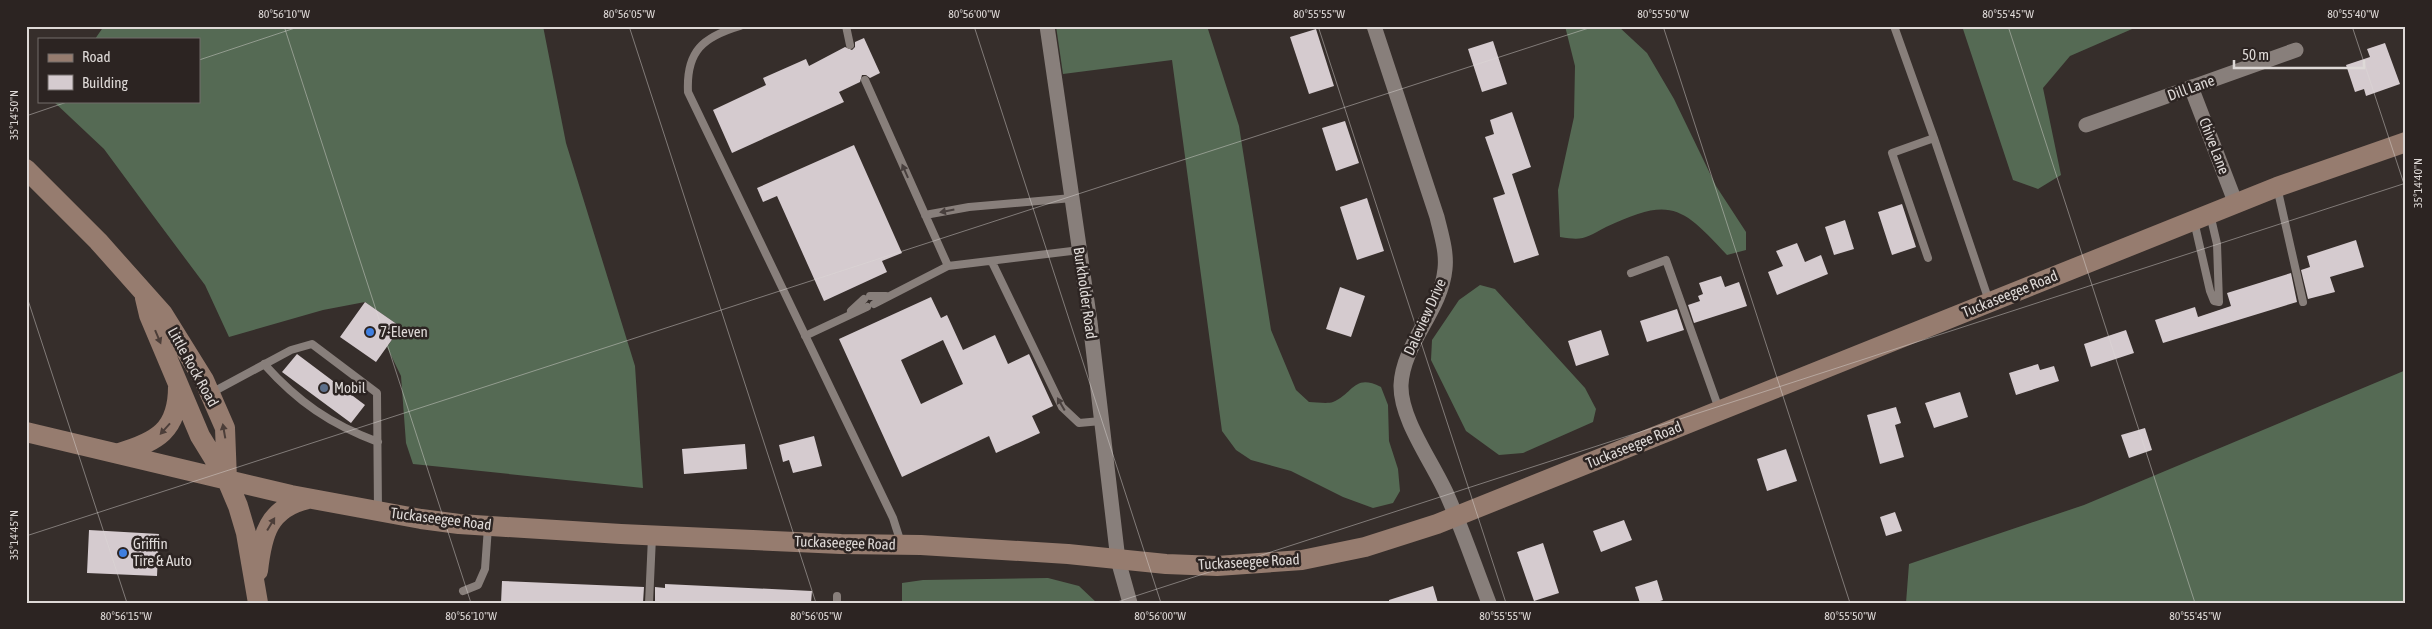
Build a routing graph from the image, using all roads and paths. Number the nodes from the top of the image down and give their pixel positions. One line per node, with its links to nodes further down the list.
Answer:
1 (740, 26): 27 (lane)
2 (846, 26): 6 (lane)
3 (1047, 26): 15 (street, Burkholder Road)
4 (1374, 26): 39 (street, Daleview Drive)
5 (1894, 26): 11 (lane)
6 (850, 45)
7 (2296, 50): 9 (street, Dill Lane)
8 (865, 80): 17 (lane, one-way to 8)
9 (2191, 88): 10 (street, Dill Lane); 16 (street, Chive Lane)
10 (2086, 125)
11 (1934, 138): 20 (lane); 25 (lane)
12 (2406, 142): 14 (street, Tuckaseegee Road)
13 (26, 169): 24 (street, Little Rock Road)
14 (2277, 187): 16 (street, Tuckaseegee Road); 26 (lane)
15 (1072, 198): 17 (lane, one-way to 17); 19 (street, Burkholder Road)
16 (2236, 204): 18 (street, Tuckaseegee Road)
17 (925, 215): 22 (lane)
18 (2202, 218): 18 (lane); 25 (street, Tuckaseegee Road)
19 (1080, 250): 21 (lane); 32 (street, Burkholder Road)
20 (1928, 258)
21 (992, 262): 22 (lane); 32 (lane, one-way to 21)
22 (948, 266): 27 (lane)
23 (1631, 273): 31 (lane)
24 (143, 291): 29 (street, Little Rock Road, one-way to 29); 30 (street, Little Rock Road)
25 (1989, 302): 31 (street, Tuckaseegee Road)
26 (2303, 302)
27 (805, 336): 42 (lane)
28 (264, 364): 30 (lane); 34 (lane); 34 (lane)
29 (178, 384): 35 (street, one-way to 35); 36 (street, Little Rock Road)
30 (211, 393): 36 (street, Little Rock Road, one-way to 30)
31 (1719, 411): 39 (street, Tuckaseegee Road)
32 (1101, 421): 43 (street, Burkholder Road)
33 (26, 432): 35 (street, Tuckaseegee Road)
34 (378, 442): 38 (lane)
35 (119, 453): 36 (street, Tuckaseegee Road)
36 (227, 480): 37 (street, Tuckaseegee Road); 45 (street, Little Rock Road)
37 (310, 499): 38 (street, Tuckaseegee Road); 45 (street, one-way to 37)
38 (378, 512): 40 (street, Tuckaseegee Road)
39 (1455, 517): 43 (street, Tuckaseegee Road); 48 (street, Daleview Drive)
40 (488, 526): 41 (street, Tuckaseegee Road); 44 (lane)
41 (652, 535): 42 (street, Tuckaseegee Road); 46 (lane)
42 (902, 545): 43 (street, Tuckaseegee Road)
43 (1118, 560): 47 (street, Burkholder Road)
44 (463, 591)
45 (257, 595)
46 (649, 603)
47 (1130, 603)
48 (1489, 603)

